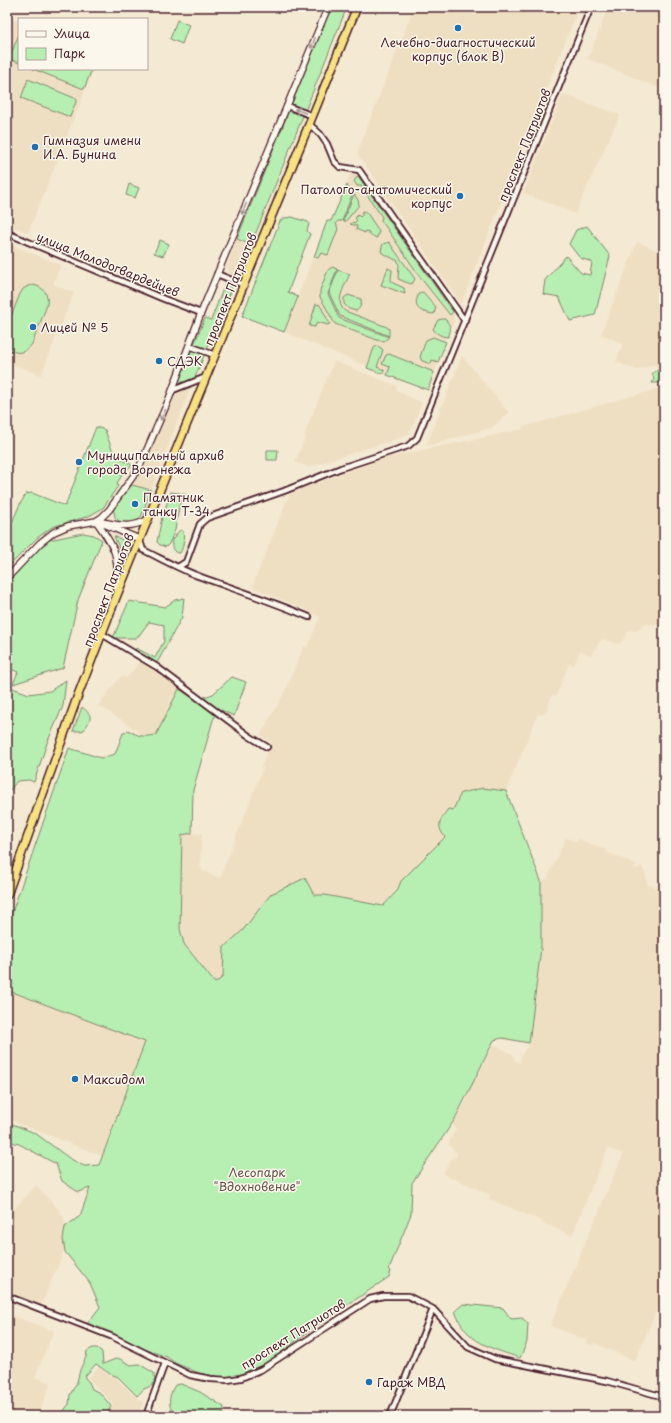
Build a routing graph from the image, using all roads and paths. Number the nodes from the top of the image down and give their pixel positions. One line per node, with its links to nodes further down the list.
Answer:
1 (328, 7): 4 (street, проспект Патриотов, one-way to 4)
2 (357, 7): 5 (highway, проспект Патриотов)
3 (591, 7): 11 (street, проспект Патриотов)
4 (287, 106): 5 (street, one-way to 4); 8 (street, проспект Патриотов, one-way to 8)
5 (313, 116): 6 (highway, проспект Патриотов)
6 (309, 124): 9 (highway, проспект Патриотов); 11 (street)
7 (7, 233): 10 (street, улица Молодогвардейцев)
8 (217, 274): 9 (street); 10 (street, проспект Патриотов)
9 (244, 285): 13 (highway, проспект Патриотов)
10 (201, 313): 12 (street, проспект Патриотов)
11 (465, 321): 19 (street, проспект Патриотов)
12 (189, 346): 13 (street); 15 (street, проспект Патриотов)
13 (215, 355): 14 (highway, проспект Патриотов)
14 (206, 377): 15 (street); 16 (highway, проспект Патриотов)
15 (173, 390): 17 (street, проспект Патриотов, one-way to 17)
16 (147, 520): 17 (street); 18 (highway, проспект Патриотов)
17 (96, 521): 18 (street); 20 (street); 21 (street, проспект Патриотов)
18 (139, 539): 19 (street); 21 (highway, проспект Патриотов)
19 (178, 567): 22 (street)
20 (7, 578)
21 (117, 595): 23 (highway, проспект Патриотов)
22 (309, 617)
23 (102, 634): 24 (street); 25 (highway, проспект Патриотов)
24 (267, 746)
25 (7, 895)
26 (7, 1296): 28 (street, проспект Патриотов)
27 (433, 1309): 28 (street, проспект Патриотов); 29 (street, проспект Патриотов); 31 (street)
28 (165, 1363): 30 (street)
29 (664, 1397)
30 (146, 1416)
31 (390, 1416)

